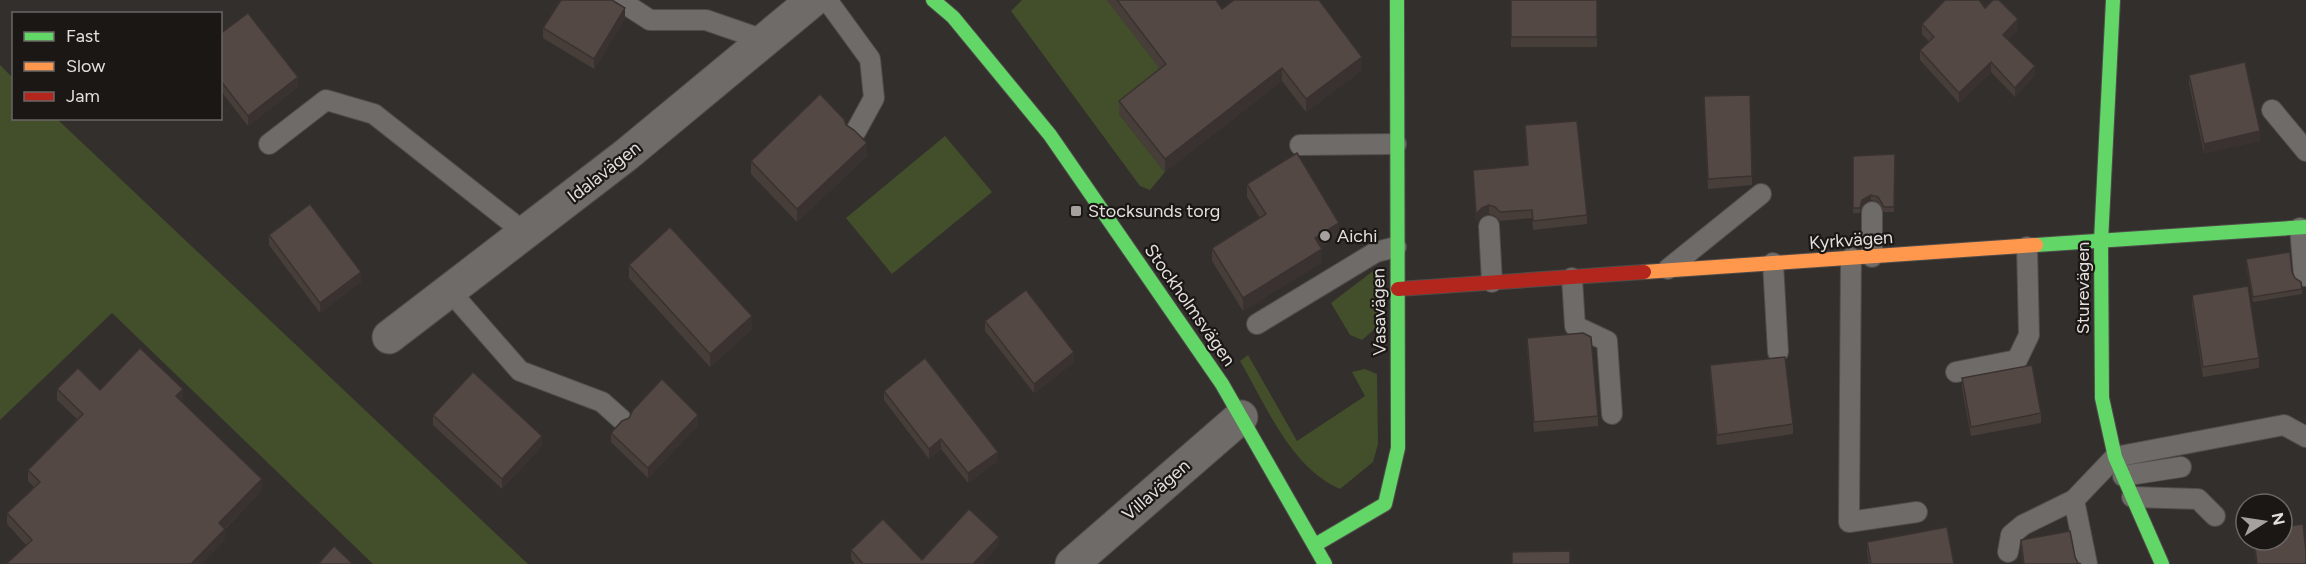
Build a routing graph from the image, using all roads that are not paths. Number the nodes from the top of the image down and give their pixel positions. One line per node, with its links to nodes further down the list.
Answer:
1 (619, 0): 7 (lane)
2 (813, 0): 7 (street, Idalavägen)
3 (827, 0): 9 (lane)
4 (933, 0): 36 (street, Stockholmsvägen)
5 (1397, 0): 11 (street, Vasavägen)
6 (2114, 0): 19 (street, Sturevägen)
7 (764, 40): 18 (street, Idalavägen)
8 (2272, 111): 13 (lane)
9 (856, 131)
10 (269, 144): 18 (lane)
11 (1396, 144): 12 (lane); 20 (street, Vasavägen)
12 (1300, 145)
13 (2306, 151)
14 (1761, 194): 25 (lane)
15 (1872, 212): 22 (lane)
16 (1489, 226): 28 (lane)
17 (2303, 227): 19 (street, Kyrkvägen); 26 (lane)
18 (525, 233): 30 (street, Idalavägen)
19 (2101, 241): 21 (street, Kyrkvägen); 39 (street, Sturevägen)
20 (1396, 247): 29 (street, Vasavägen); 31 (lane)
21 (2027, 247): 22 (street, Kyrkvägen); 34 (lane)
22 (1872, 257): 23 (street, Kyrkvägen)
23 (1851, 258): 24 (street, Kyrkvägen); 44 (lane)
24 (1773, 263): 25 (street, Kyrkvägen); 33 (lane)
25 (1666, 271): 27 (street, Kyrkvägen)
26 (2304, 276)
27 (1572, 278): 28 (street, Kyrkvägen); 35 (lane)
28 (1492, 282): 29 (street, Kyrkvägen)
29 (1398, 289): 46 (street, Vasavägen)
30 (449, 290): 32 (street, Idalavägen); 37 (lane)
31 (1257, 324)
32 (389, 337)
33 (1778, 352)
34 (1956, 372)
35 (1612, 414)
36 (1241, 417): 46 (street, Stockholmsvägen); 48 (street, Villavägen)
37 (621, 419)
38 (2306, 437): 39 (lane)
39 (2115, 457): 41 (street, Sturevägen); 43 (lane)
40 (2181, 467): 41 (lane)
41 (2123, 476): 42 (street, Sturevägen)
42 (2132, 497): 45 (lane); 51 (street, Sturevägen)
43 (2074, 500): 47 (lane); 50 (lane)
44 (1917, 512)
45 (2215, 516)
46 (1315, 545): 49 (street, Stockholmsvägen)
47 (2008, 552)
48 (1072, 564)
49 (1325, 564)
50 (2087, 564)
51 (2162, 564)

